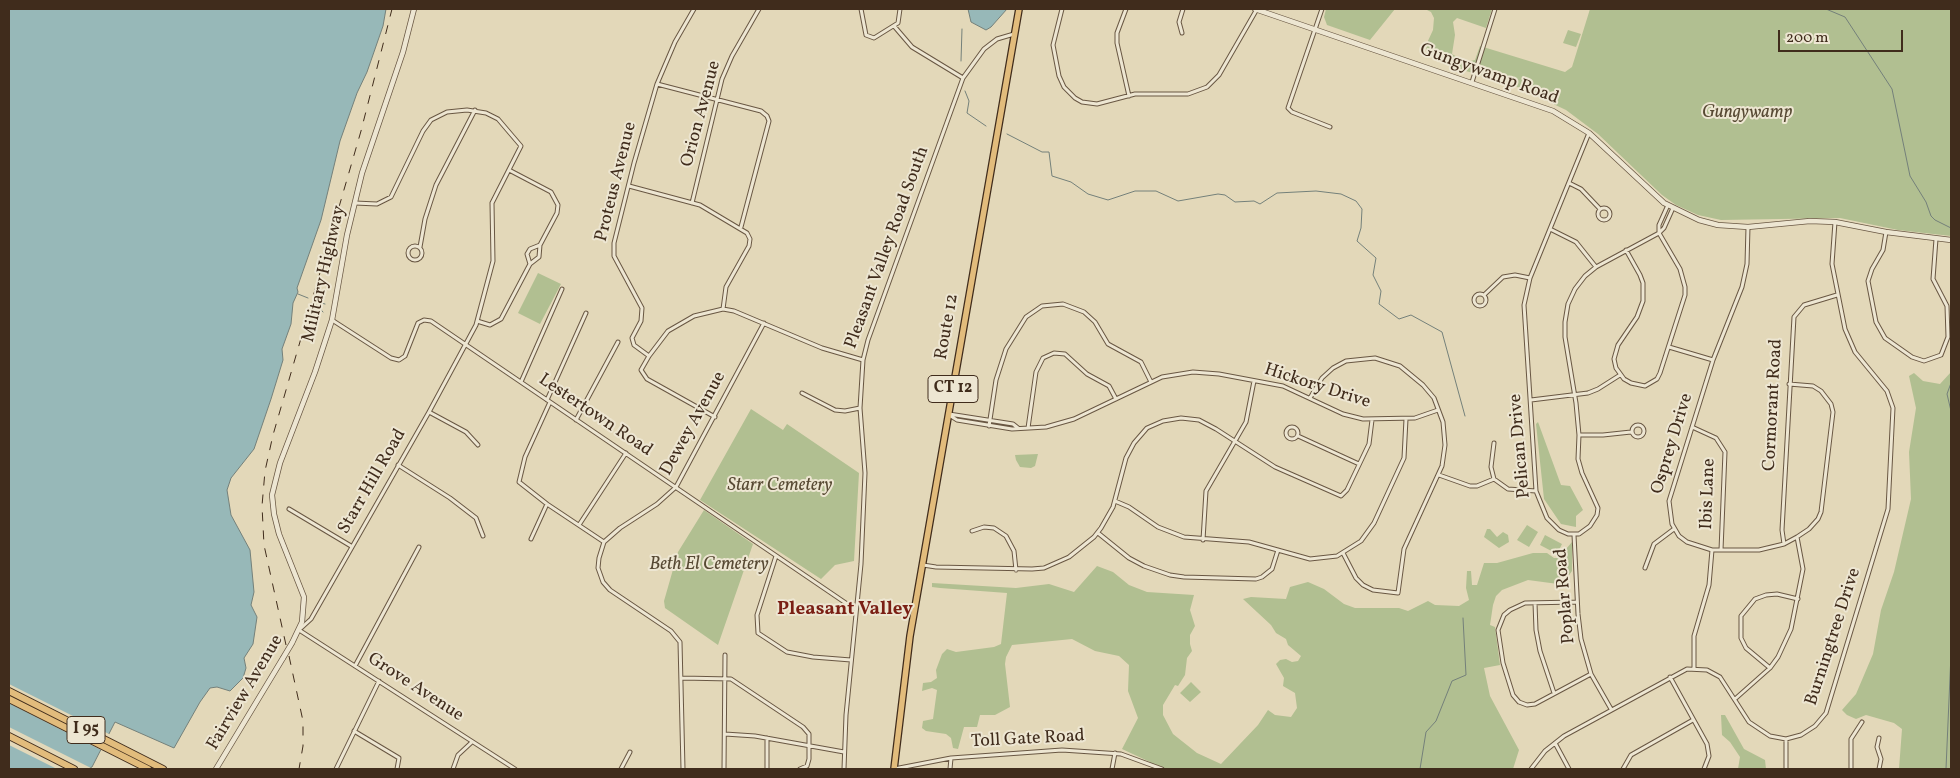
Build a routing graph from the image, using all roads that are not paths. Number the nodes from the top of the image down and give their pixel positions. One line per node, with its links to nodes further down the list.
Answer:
1 (414, 9): 28 (street, Military Highway)
2 (694, 9): 19 (street, Proteus Avenue)
3 (759, 9): 21 (street, Orion Avenue)
4 (861, 9): 13 (street)
5 (900, 9): 13 (street)
6 (1018, 9): 16 (highway, Route 12 / CT 12)
7 (1062, 9): 20 (street)
8 (1126, 9): 20 (street)
9 (1183, 9): 15 (street)
10 (1256, 9): 14 (street, Gungywamp Road); 20 (street)
11 (1322, 9): 14 (street)
12 (1495, 9): 18 (street)
13 (894, 26): 17 (street)
14 (1316, 29): 18 (street, Gungywamp Road); 23 (street)
15 (1182, 33)
16 (1014, 34): 17 (street, Pleasant Valley Road South); 75 (highway, Route 12 / CT 12)
17 (963, 78): 58 (street, Pleasant Valley Road South)
18 (1472, 82): 24 (street, Gungywamp Road)
19 (657, 84): 21 (street); 27 (street, Proteus Avenue)
20 (1129, 96)
21 (717, 101): 29 (street, Orion Avenue); 33 (street)
22 (475, 110): 25 (street, Starr Hill Road); 28 (street); 41 (street)
23 (1330, 127)
24 (1589, 133): 26 (street, Pelican Drive); 30 (street, Gungywamp Road)
25 (509, 170): 40 (street); 52 (street, Starr Hill Road)
26 (1569, 183): 31 (street); 35 (street, Pelican Drive)
27 (629, 186): 29 (street); 57 (street, Proteus Avenue)
28 (355, 202): 51 (street, Military Highway)
29 (692, 203): 33 (street)
30 (1670, 207): 34 (street, Gungywamp Road); 37 (street)
31 (1600, 209): 31 (street)
32 (1835, 222): 34 (street, Gungywamp Road); 36 (street, Gungywamp Road); 48 (street, Burningtree Drive)
33 (741, 227): 49 (street)
34 (1748, 227): 59 (street, Osprey Drive)
35 (1550, 229): 44 (street); 45 (street, Pelican Drive)
36 (1886, 232): 38 (street, Gungywamp Road); 38 (street)
37 (1659, 233): 42 (street); 56 (street)
38 (1936, 239): 39 (street, Gungywamp Road)
39 (1951, 240)
40 (540, 245): 43 (street); 43 (street)
41 (420, 247): 41 (street)
42 (1626, 250): 44 (street); 60 (street)
43 (530, 264): 52 (street)
44 (1596, 267): 66 (street)
45 (1530, 278): 47 (street); 70 (street, Pelican Drive)
46 (562, 289): 62 (street)
47 (1484, 295): 47 (street)
48 (1837, 295): 64 (street, Cormorant Road); 148 (street, Burningtree Drive)
49 (723, 309): 53 (street); 57 (street)
50 (586, 313): 69 (street)
51 (332, 320): 55 (street, Lestertown Road); 126 (street, Military Highway)
52 (477, 321): 55 (street, Starr Hill Road)
53 (764, 323): 58 (street); 76 (street, Dewey Avenue)
54 (618, 342): 78 (street)
55 (465, 344): 62 (street, Lestertown Road); 74 (street, Starr Hill Road)
56 (1669, 346): 59 (street); 60 (street)
57 (649, 356): 76 (street)
58 (863, 360): 72 (street, Pleasant Valley Road South)
59 (1713, 360): 82 (street, Osprey Drive)
60 (1620, 375): 66 (street)
61 (1254, 381): 63 (street, Hickory Drive); 67 (street, Hickory Drive); 88 (street)
62 (521, 382): 69 (street, Lestertown Road)
63 (1151, 382): 68 (street, Hickory Drive); 79 (street)
64 (1789, 384): 107 (street); 111 (street, Cormorant Road)
65 (802, 394): 72 (street)
66 (1574, 395): 70 (street); 86 (street)
67 (1310, 398): 73 (street); 80 (street, Hickory Drive)
68 (1116, 399): 84 (street, Hickory Drive); 84 (street)
69 (546, 400): 71 (street, Lestertown Road)
70 (1531, 400): 97 (street, Pelican Drive)
71 (550, 402): 78 (street, Lestertown Road); 99 (street)
72 (860, 408): 125 (street, Pleasant Valley Road South)
73 (1438, 410): 77 (street, Hickory Drive); 94 (street)
74 (429, 412): 90 (street); 93 (street, Starr Hill Road)
75 (948, 414): 79 (street, Hickory Drive); 81 (street, Hickory Drive); 119 (highway, Route 12 / CT 12)
76 (715, 417): 96 (street, Dewey Avenue)
77 (1406, 419): 80 (street, Hickory Drive); 117 (street)
78 (576, 420): 91 (street, Lestertown Road)
79 (990, 420): 81 (street); 83 (street, Hickory Drive)
80 (1372, 420): 92 (street)
81 (989, 426): 83 (street, Hickory Drive)
82 (1692, 427): 102 (street, Osprey Drive); 116 (street, Ibis Lane)
83 (1018, 428): 84 (street, Hickory Drive)
84 (1028, 428)
85 (1631, 432): 85 (street); 86 (street)
86 (1579, 435): 105 (street)
87 (1298, 436): 92 (street)
88 (1235, 441): 92 (street); 98 (street); 109 (street)
89 (1494, 442): 95 (street)
90 (478, 445)
91 (626, 453): 96 (street, Lestertown Road); 101 (street)
92 (1360, 464)
93 (398, 465): 106 (street); 112 (street, Starr Hill Road)
94 (1439, 475): 95 (street); 117 (street)
95 (1494, 479): 97 (street)
96 (676, 487): 110 (street, Dewey Avenue); 118 (street, Lestertown Road)
97 (1536, 491): 105 (street, Pelican Drive)
98 (1115, 501): 104 (street); 109 (street)
99 (547, 504): 101 (street); 108 (street)
100 (289, 509): 112 (street)
101 (579, 525): 110 (street)
102 (1674, 530): 115 (street); 120 (street)
103 (972, 531): 121 (street)
104 (1098, 533): 114 (street); 121 (street)
105 (1574, 535): 123 (street, Poplar Road)
106 (483, 536)
107 (1797, 537): 111 (street); 122 (street)
108 (531, 539)
109 (1203, 540): 114 (street)
110 (604, 542): 134 (street)
111 (1784, 544): 116 (street)
112 (351, 546): 126 (street, Starr Hill Road)
113 (419, 547): 129 (street)
114 (1278, 550): 117 (street)
115 (1712, 550): 116 (street); 130 (street)
116 (1721, 550)
117 (1343, 553)
118 (776, 556): 125 (street, Lestertown Road); 128 (street)
119 (922, 565): 121 (street); 171 (highway, Route 12 / CT 12)
120 (1644, 568)
121 (1016, 570)
122 (1798, 599): 131 (street); 131 (street)
123 (1577, 602): 124 (street); 132 (street, Poplar Road)
124 (1535, 603): 138 (street); 138 (street)
125 (856, 610): 128 (street, Pleasant Valley Road South)
126 (299, 630): 129 (street, Grove Avenue); 160 (street, Fairview Avenue, bridge)
127 (725, 655): 135 (street)
128 (851, 660): 154 (street, Pleasant Valley Road South)
129 (355, 666): 136 (street, Grove Avenue)
130 (1694, 668): 133 (street); 140 (street)
131 (1770, 668): 140 (street)
132 (1591, 674): 138 (street); 141 (street, Poplar Road)
133 (1670, 677): 141 (street); 142 (street)
134 (682, 678): 135 (street); 166 (street)
135 (725, 678): 145 (street); 152 (street)
136 (379, 681): 144 (street); 150 (street, Grove Avenue)
137 (9, 691): 159 (highway, I 95)
138 (1554, 693)
139 (9, 699): 158 (highway)
140 (1735, 699): 148 (street)
141 (1611, 709): 151 (street)
142 (1693, 720): 177 (street); 178 (street)
143 (1862, 722): 180 (street)
144 (354, 731): 161 (street); 162 (street)
145 (724, 734): 147 (street); 167 (street)
146 (9, 736): 157 (highway, I 95)
147 (767, 738): 152 (street); 168 (street)
148 (1786, 738): 179 (street)
149 (1879, 738): 181 (street)
150 (472, 742): 163 (street); 164 (street, Grove Avenue)
151 (1555, 742): 175 (street); 176 (street)
152 (809, 746): 154 (street); 169 (street)
153 (630, 752): 165 (street)
154 (844, 752): 170 (street, Pleasant Valley Road South)
155 (1115, 753): 156 (street, Toll Gate Road); 173 (street); 174 (street, Toll Gate Road)
156 (951, 758): 171 (street, Toll Gate Road); 172 (street)
157 (74, 769)
158 (148, 769)
159 (163, 769)
160 (216, 769)
161 (336, 769)
162 (397, 769)
163 (453, 769)
164 (515, 769)
165 (621, 769)
166 (683, 769)
167 (724, 769)
168 (766, 769)
169 (800, 769)
170 (844, 769)
171 (894, 769)
172 (950, 769)
173 (1112, 769)
174 (1162, 769)
175 (1531, 769)
176 (1569, 769)
177 (1623, 769)
178 (1704, 769)
179 (1786, 769)
180 (1851, 769)
181 (1879, 769)

